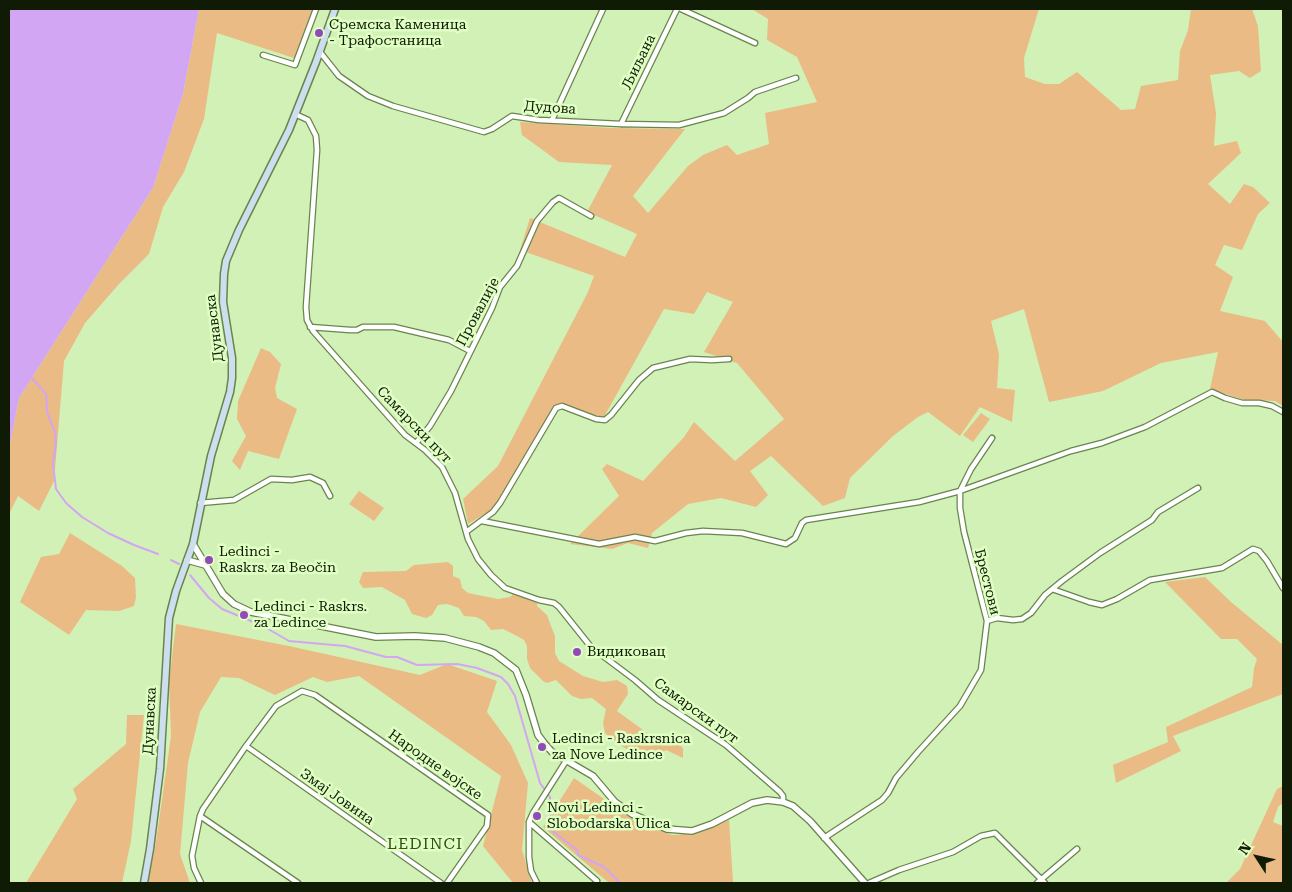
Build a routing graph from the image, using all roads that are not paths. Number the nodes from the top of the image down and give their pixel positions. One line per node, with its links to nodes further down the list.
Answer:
1 (316, 9): 8 (street)
2 (335, 9): 7 (main road, Дунавска)
3 (603, 9): 11 (street)
4 (677, 9): 12 (street, Љиљана)
5 (681, 9): 6 (street)
6 (755, 43)
7 (320, 52): 10 (main road, Дунавска); 11 (street, Дудова)
8 (263, 55)
9 (796, 78): 12 (street, Дудова)
10 (295, 114): 14 (street); 23 (main road, Дунавска)
11 (552, 120): 12 (street, Дудова)
12 (621, 124)
13 (591, 216): 15 (street, Провалије)
14 (310, 327): 15 (street); 19 (street, Самарски пут)
15 (470, 350): 19 (street, Провалије)
16 (730, 359): 24 (street)
17 (1283, 412): 21 (street)
18 (992, 438): 21 (street, Брестови)
19 (416, 443): 25 (street, Самарски пут)
20 (1198, 488): 30 (street)
21 (960, 491): 24 (street); 31 (street, Брестови)
22 (330, 496): 23 (street)
23 (200, 503): 26 (main road, Дунавска)
24 (482, 522): 25 (street)
25 (466, 532): 34 (street, Самарски пут)
26 (193, 544): 27 (main road, Дунавска); 28 (street)
27 (187, 560): 28 (street); 41 (main road, Дунавска)
28 (205, 565): 33 (street)
29 (1283, 588): 30 (street)
30 (1052, 589): 31 (street)
31 (987, 621): 37 (street, Брестови)
32 (246, 746): 35 (street); 44 (street, Змај Јовина); 45 (street, Народне војске)
33 (566, 761): 34 (street); 36 (street)
34 (783, 802): 37 (street)
35 (200, 816): 42 (street); 43 (street)
36 (529, 822): 39 (street); 46 (street)
37 (824, 838): 47 (street)
38 (1077, 849): 40 (street)
39 (597, 881)
40 (1041, 882): 48 (street)
41 (144, 883)
42 (201, 883)
43 (298, 883)
44 (441, 883)
45 (447, 883)
46 (536, 883)
47 (865, 883)
48 (869, 883)

